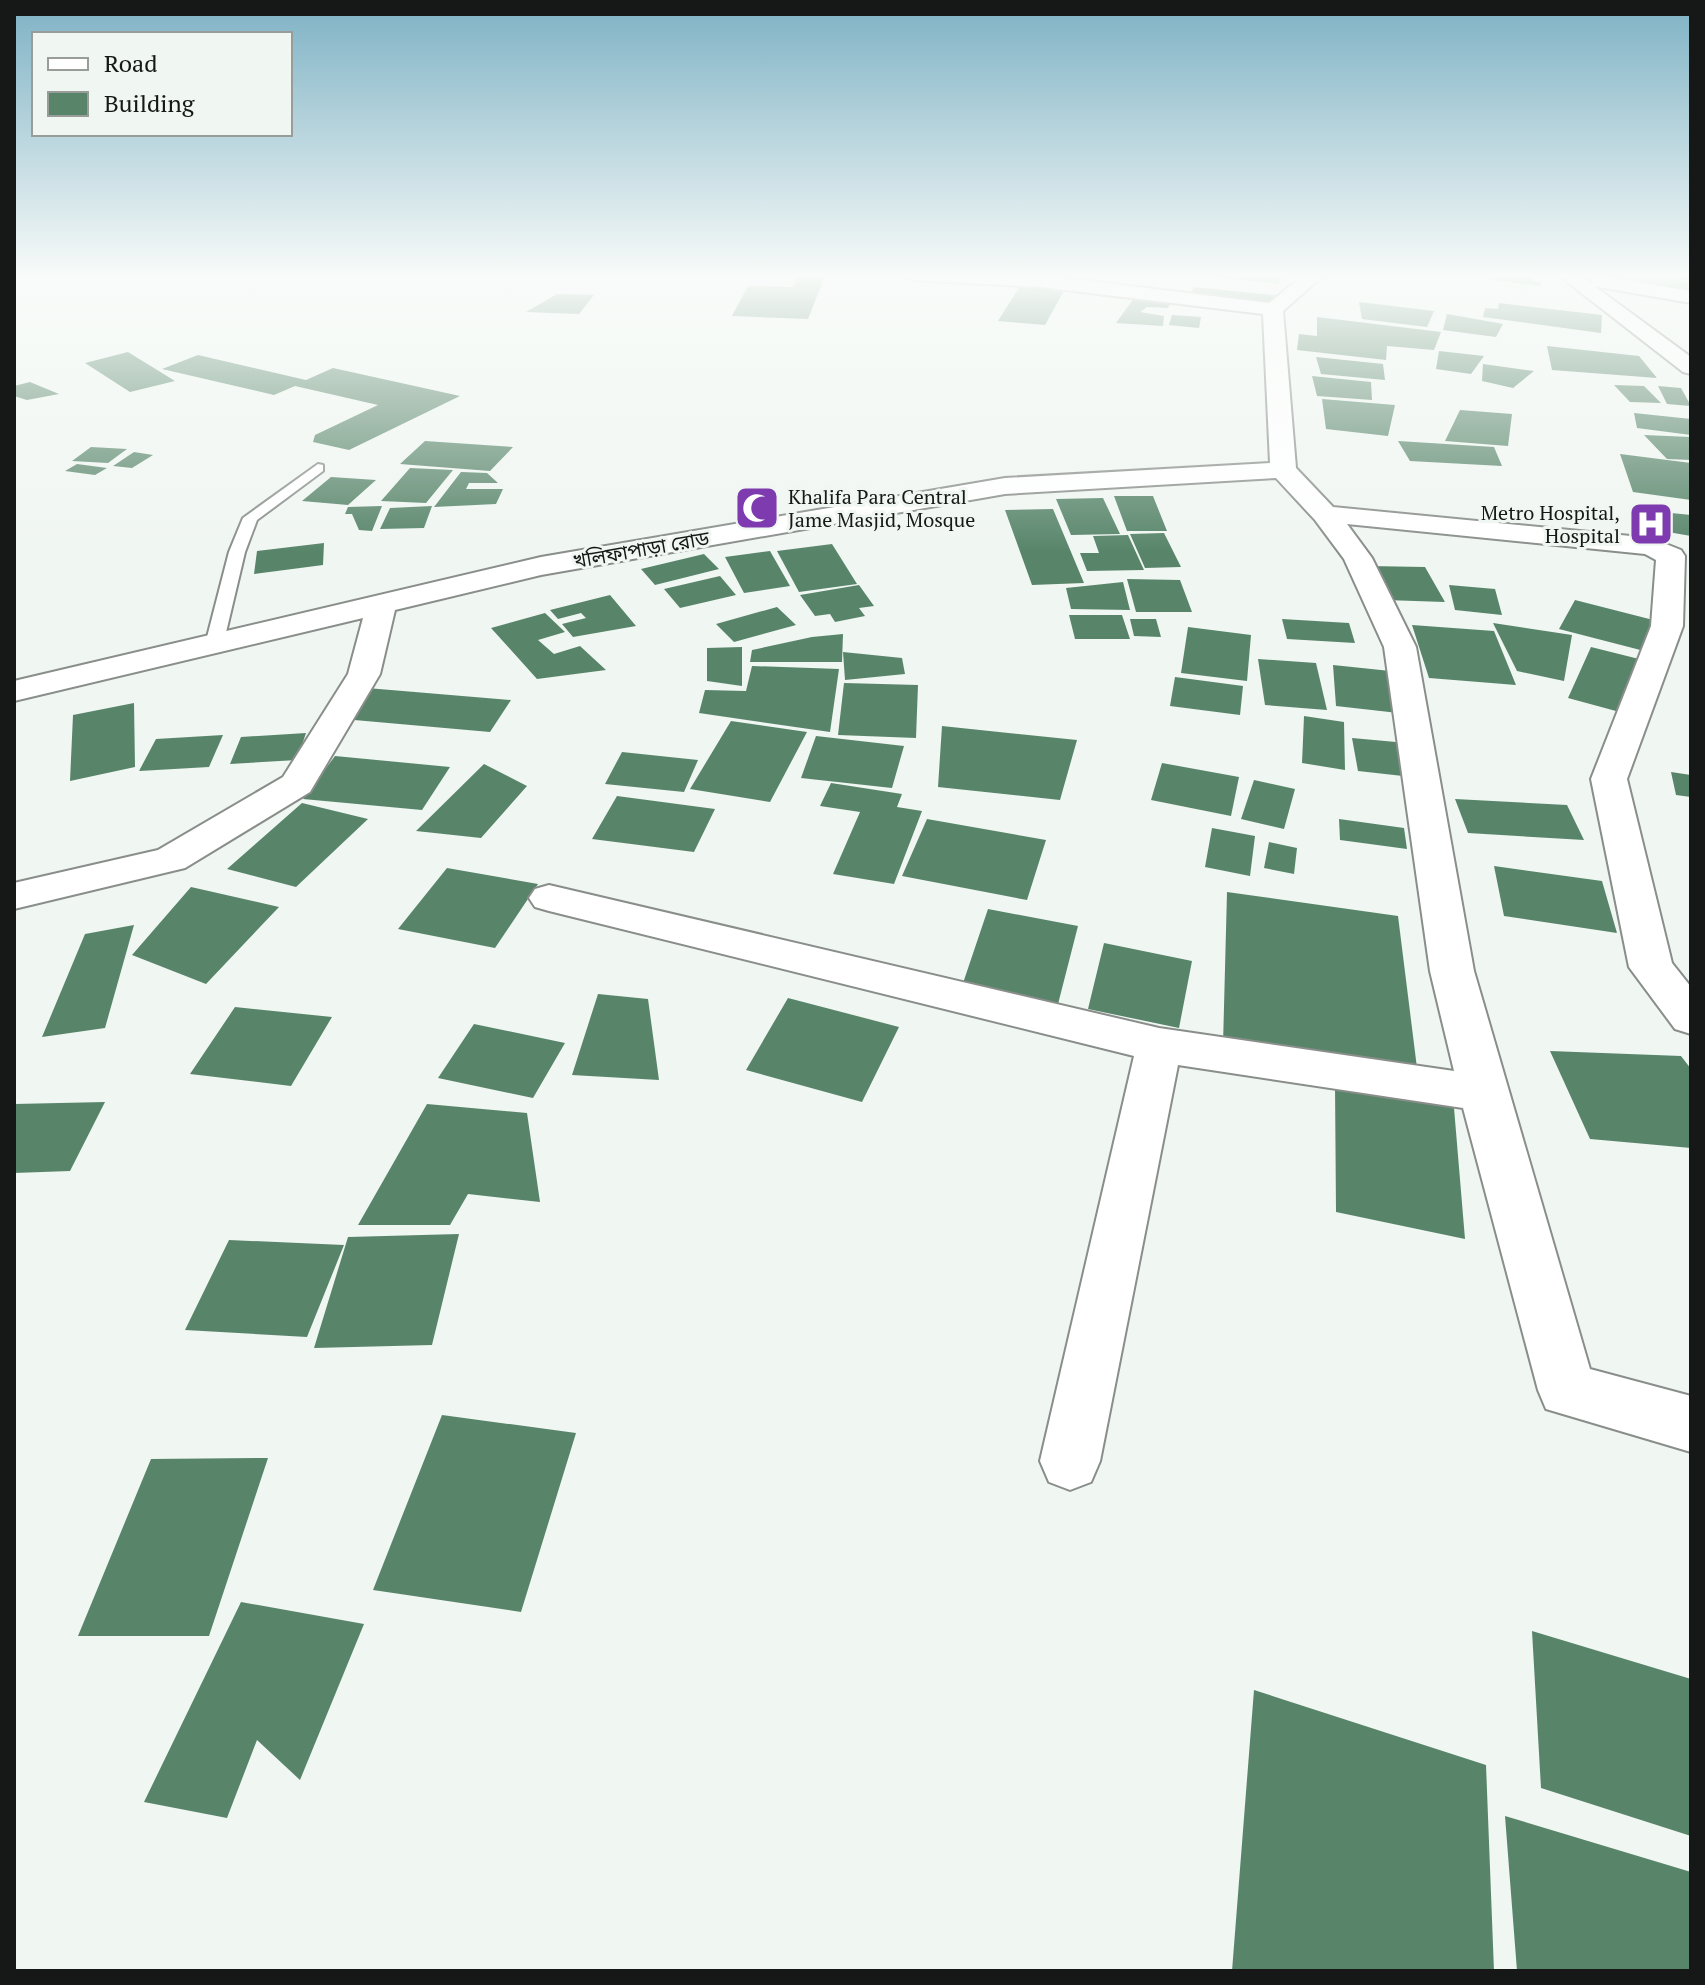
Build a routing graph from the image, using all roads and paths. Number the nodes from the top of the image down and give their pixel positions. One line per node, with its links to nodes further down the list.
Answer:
1 (1277, 367): 3 (main road)
2 (318, 468): 6 (lane)
3 (1283, 470): 4 (main road); 5 (main road, খলিফাপাড়া রোড)
4 (1325, 514): 10 (main road); 12 (main road)
5 (382, 603): 6 (main road, খলিফাপাড়া রোড); 8 (main road)
6 (214, 645): 7 (main road, খলিফাপাড়া রোড)
7 (14, 691)
8 (14, 896)
9 (549, 898): 11 (main road)
10 (1691, 1018)
11 (1159, 1045): 12 (main road); 14 (main road)
12 (1483, 1093): 13 (main road)
13 (1691, 1424)
14 (1070, 1461)

